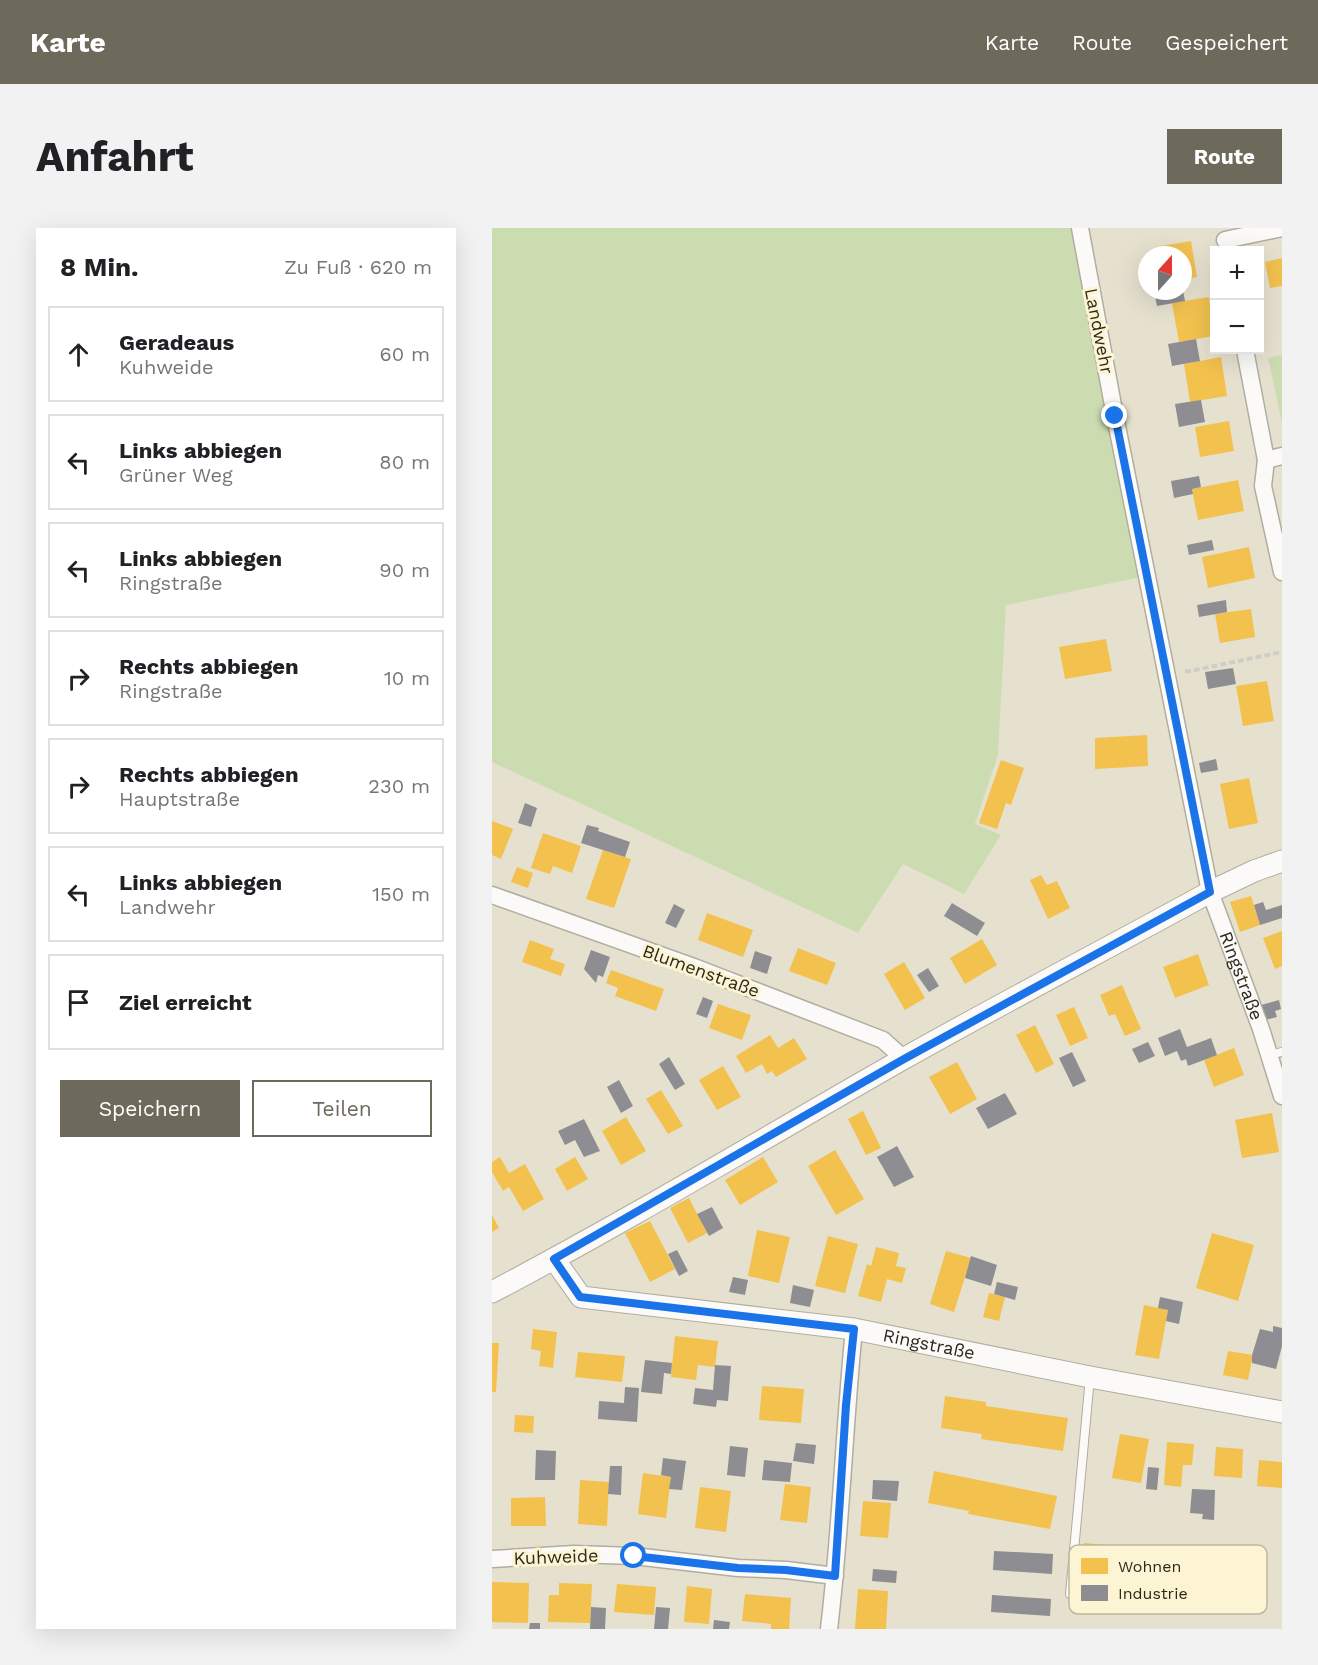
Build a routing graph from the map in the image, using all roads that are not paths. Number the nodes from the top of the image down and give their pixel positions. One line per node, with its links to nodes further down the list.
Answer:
1 (1080, 228): 8 (street, Landwehr)
2 (1282, 228): 3 (street)
3 (1225, 240)
4 (1246, 354): 5 (street)
5 (1274, 458): 6 (street)
6 (1282, 572)
7 (1282, 861): 8 (street)
8 (1210, 892): 10 (street, Ringstraße); 11 (street)
9 (492, 895): 11 (street, Blumenstraße)
10 (1276, 1053): 12 (street, Ringstraße)
11 (904, 1059): 13 (street)
12 (1282, 1096)
13 (554, 1259): 14 (street); 15 (street, Ringstraße)
14 (492, 1292)
15 (854, 1329): 16 (street, Ringstraße); 20 (street)
16 (1090, 1377): 17 (street, Ringstraße); 18 (lane)
17 (1282, 1412)
18 (1075, 1545)
19 (492, 1559): 20 (street, Kuhweide)
20 (835, 1576): 21 (street)
21 (829, 1629)

